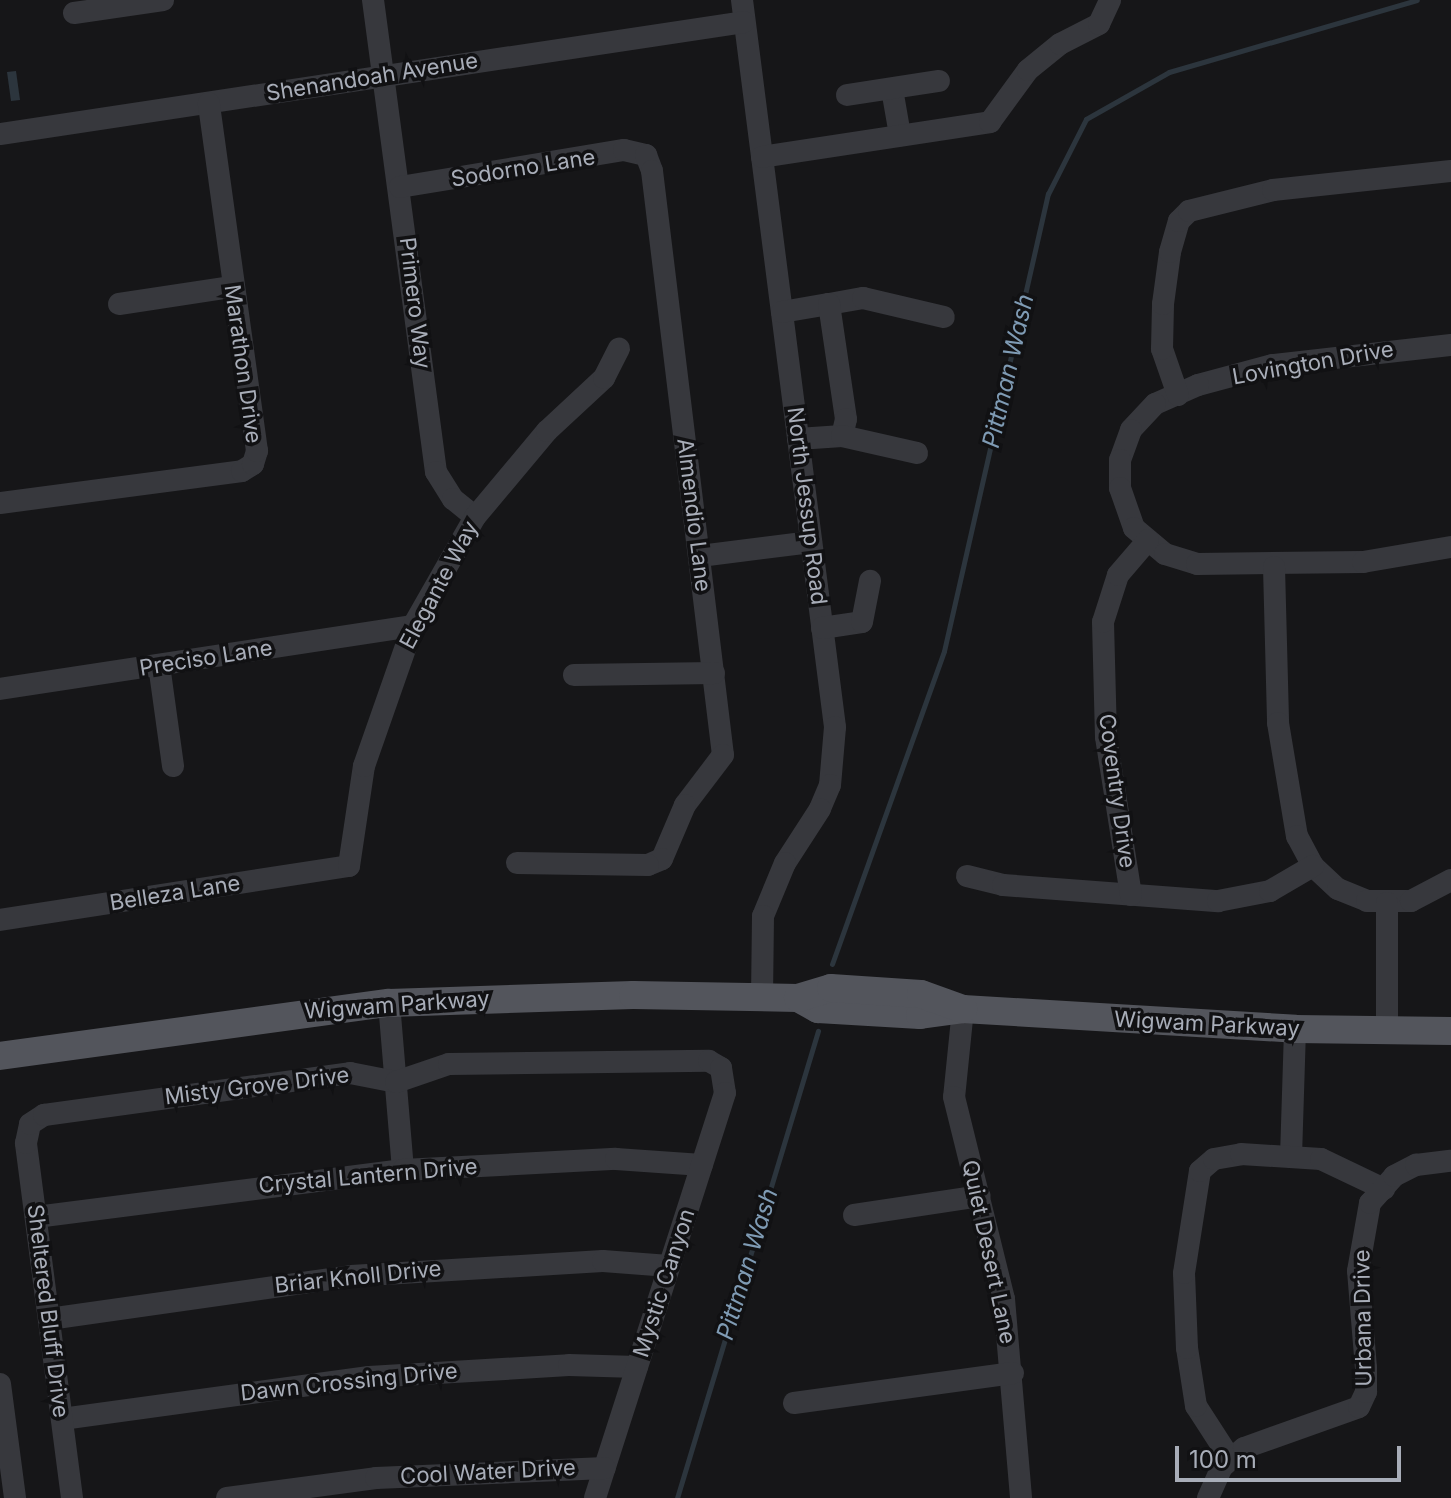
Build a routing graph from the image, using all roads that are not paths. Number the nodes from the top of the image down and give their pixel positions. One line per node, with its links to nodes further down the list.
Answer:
1 (163, 0): 5 (street)
2 (373, 0): 6 (street, Primero Way)
3 (1110, 0): 12 (street)
4 (743, 11): 6 (street, Shenandoah Avenue); 14 (street, North Jessup Road)
5 (74, 13)
6 (385, 74): 10 (street, Shenandoah Avenue); 16 (street, Primero Way)
7 (939, 81): 8 (street)
8 (892, 89): 9 (street); 12 (street)
9 (847, 95)
10 (209, 103): 11 (street, Shenandoah Avenue); 17 (street, Marathon Drive)
11 (0, 134)
12 (900, 135): 14 (street)
13 (646, 155): 16 (street, Sodorno Lane); 33 (street, Almendio Lane)
14 (762, 157): 20 (street, North Jessup Road)
15 (1451, 171): 24 (street)
16 (400, 187): 29 (street, Primero Way)
17 (232, 287): 18 (street); 28 (street, Marathon Drive)
18 (119, 304)
19 (829, 304): 20 (street); 21 (street); 25 (street)
20 (782, 312): 26 (street, North Jessup Road)
21 (944, 317)
22 (1451, 345): 24 (street, Lovington Drive)
23 (619, 349): 29 (street, Elegante Way)
24 (1178, 395): 30 (street)
25 (842, 436): 26 (street); 27 (street)
26 (798, 439): 31 (street, North Jessup Road)
27 (917, 453)
28 (0, 503)
29 (475, 517): 36 (street, Elegante Way)
30 (1148, 540): 34 (street); 48 (street, Coventry Drive)
31 (811, 542): 33 (street); 37 (street, North Jessup Road)
32 (1450, 551): 34 (street)
33 (700, 556): 39 (street, Almendio Lane)
34 (1274, 567): 45 (street)
35 (870, 581): 37 (street)
36 (413, 626): 38 (street, Preciso Lane); 44 (street, Elegante Way)
37 (822, 628): 51 (street, North Jessup Road)
38 (159, 665): 41 (street, Preciso Lane); 42 (street)
39 (714, 673): 40 (street); 43 (street, Almendio Lane)
40 (574, 675)
41 (0, 689)
42 (173, 766)
43 (517, 863)
44 (349, 866): 50 (street, Belleza Lane)
45 (1313, 866): 48 (street); 49 (street)
46 (967, 876): 48 (street)
47 (1451, 880): 49 (street)
48 (1131, 895)
49 (1387, 903): 56 (street)
50 (0, 920)
51 (762, 997): 52 (main road, Wigwam Parkway); 53 (main road, Wigwam Parkway)
52 (389, 1003): 57 (main road, Wigwam Parkway); 59 (street)
53 (963, 1009): 54 (main road, Wigwam Parkway); 66 (street, Quiet Desert Lane)
54 (1295, 1029): 56 (main road, Wigwam Parkway); 61 (street)
55 (1451, 1031): 56 (main road, Wigwam Parkway)
56 (1387, 1032)
57 (0, 1056)
58 (721, 1068): 59 (street, Misty Grove Drive); 63 (street, Mystic Canyon)
59 (396, 1082): 60 (street, Misty Grove Drive); 64 (street)
60 (30, 1124): 68 (street, Sheltered Bluff Drive)
61 (1291, 1157): 65 (street); 76 (street)
62 (1451, 1161): 65 (street)
63 (702, 1165): 64 (street, Crystal Lantern Drive); 69 (street, Mystic Canyon)
64 (403, 1170): 68 (street, Crystal Lantern Drive)
65 (1384, 1189): 76 (street, Urbana Drive)
66 (980, 1196): 67 (street); 72 (street, Quiet Desert Lane)
67 (854, 1215)
68 (36, 1217): 70 (street, Sheltered Bluff Drive)
69 (669, 1266): 70 (street, Briar Knoll Drive); 71 (street, Mystic Canyon)
70 (49, 1319): 75 (street, Sheltered Bluff Drive)
71 (637, 1367): 75 (street, Dawn Crossing Drive); 77 (street, Mystic Canyon)
72 (1013, 1373): 74 (street); 82 (street, Quiet Desert Lane)
73 (0, 1384): 78 (street)
74 (794, 1403)
75 (62, 1419): 79 (street, Sheltered Bluff Drive)
76 (1231, 1460): 83 (street)
77 (605, 1468): 80 (street, Cool Water Drive); 81 (street, Mystic Canyon)
78 (9, 1492)
79 (72, 1498)
80 (227, 1498)
81 (595, 1498)
82 (1021, 1498)
83 (1208, 1498)

